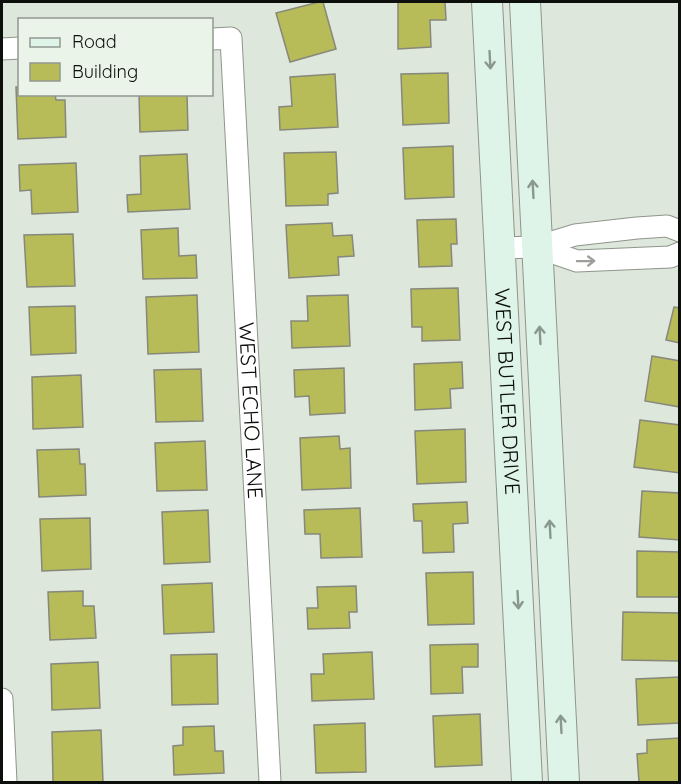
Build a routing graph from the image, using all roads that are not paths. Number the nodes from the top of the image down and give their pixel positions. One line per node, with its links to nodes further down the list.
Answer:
1 (487, 2): 9 (street, WEST BUTLER DRIVE, one-way to 9)
2 (525, 2): 8 (street, WEST BUTLER DRIVE, one-way to 2)
3 (221, 39): 14 (street, WEST ECHO LANE)
4 (18, 48): 5 (street)
5 (2, 49)
6 (637, 228): 7 (street); 8 (street); 11 (street)
7 (680, 231)
8 (536, 247): 9 (street); 11 (street, one-way to 11); 16 (street, WEST BUTLER DRIVE, one-way to 8)
9 (499, 248): 15 (street, WEST BUTLER DRIVE, one-way to 15)
10 (680, 253): 11 (street)
11 (638, 258)
12 (2, 699): 13 (street)
13 (6, 783)
14 (270, 783)
15 (527, 783)
16 (564, 783)

